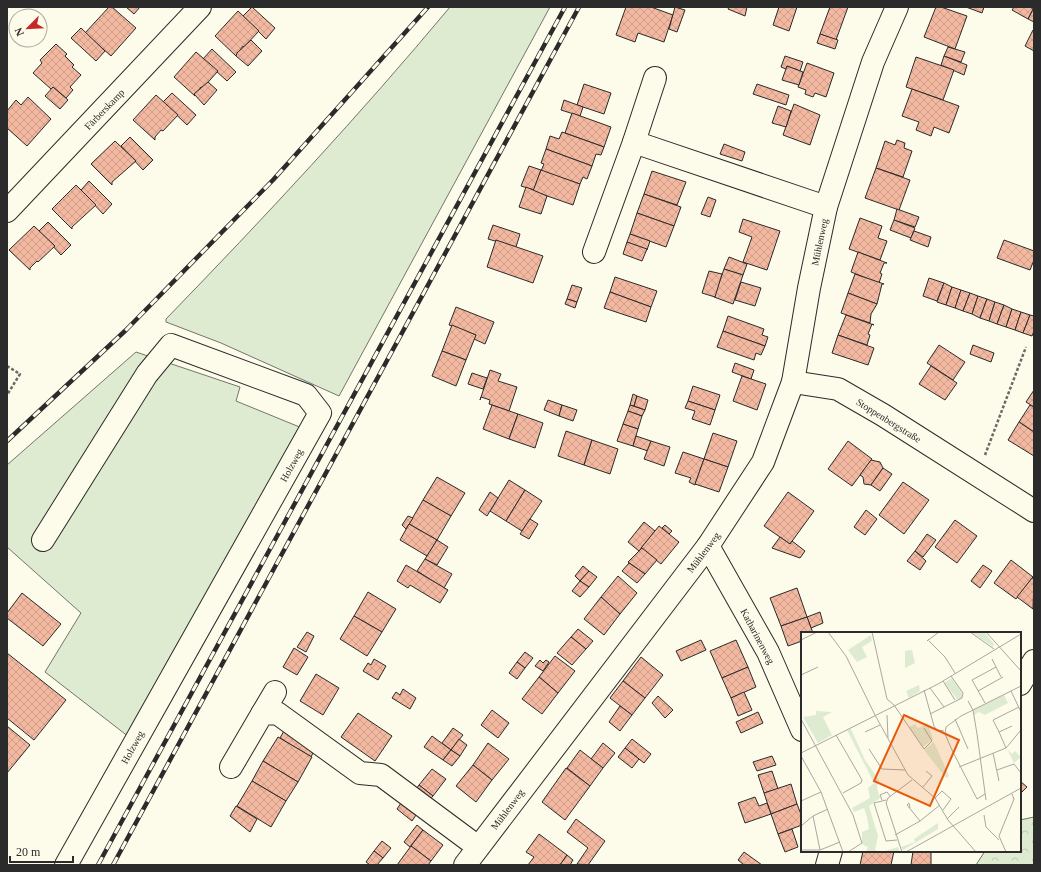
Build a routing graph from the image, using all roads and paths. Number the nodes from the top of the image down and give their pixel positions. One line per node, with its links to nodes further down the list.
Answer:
1 (200, 7): 6 (street, Färberskamp)
2 (897, 7): 5 (street, Mühlenweg)
3 (655, 78): 4 (street)
4 (634, 142): 5 (street, Mühlenweg); 7 (street)
5 (826, 207): 10 (street, Mühlenweg)
6 (7, 211)
7 (594, 252)
8 (1026, 347): 12 (path)
9 (7, 366): 11 (path)
10 (794, 382): 12 (street, Stoppenbergstraße); 15 (street, Mühlenweg)
11 (7, 395)
12 (978, 476): 13 (street, Stoppenbergstraße)
13 (1034, 511)
14 (43, 540): 24 (street, Holzweg)
15 (708, 546): 20 (street, Katharinenweg); 22 (street, Mühlenweg)
16 (1034, 661): 17 (street)
17 (1021, 682)
18 (275, 692): 19 (street)
19 (262, 714): 21 (street); 22 (street)
20 (801, 728)
21 (231, 767)
22 (478, 847): 25 (street, Mühlenweg)
23 (831, 852): 26 (street)
24 (66, 865)
25 (464, 865)
26 (826, 865)

